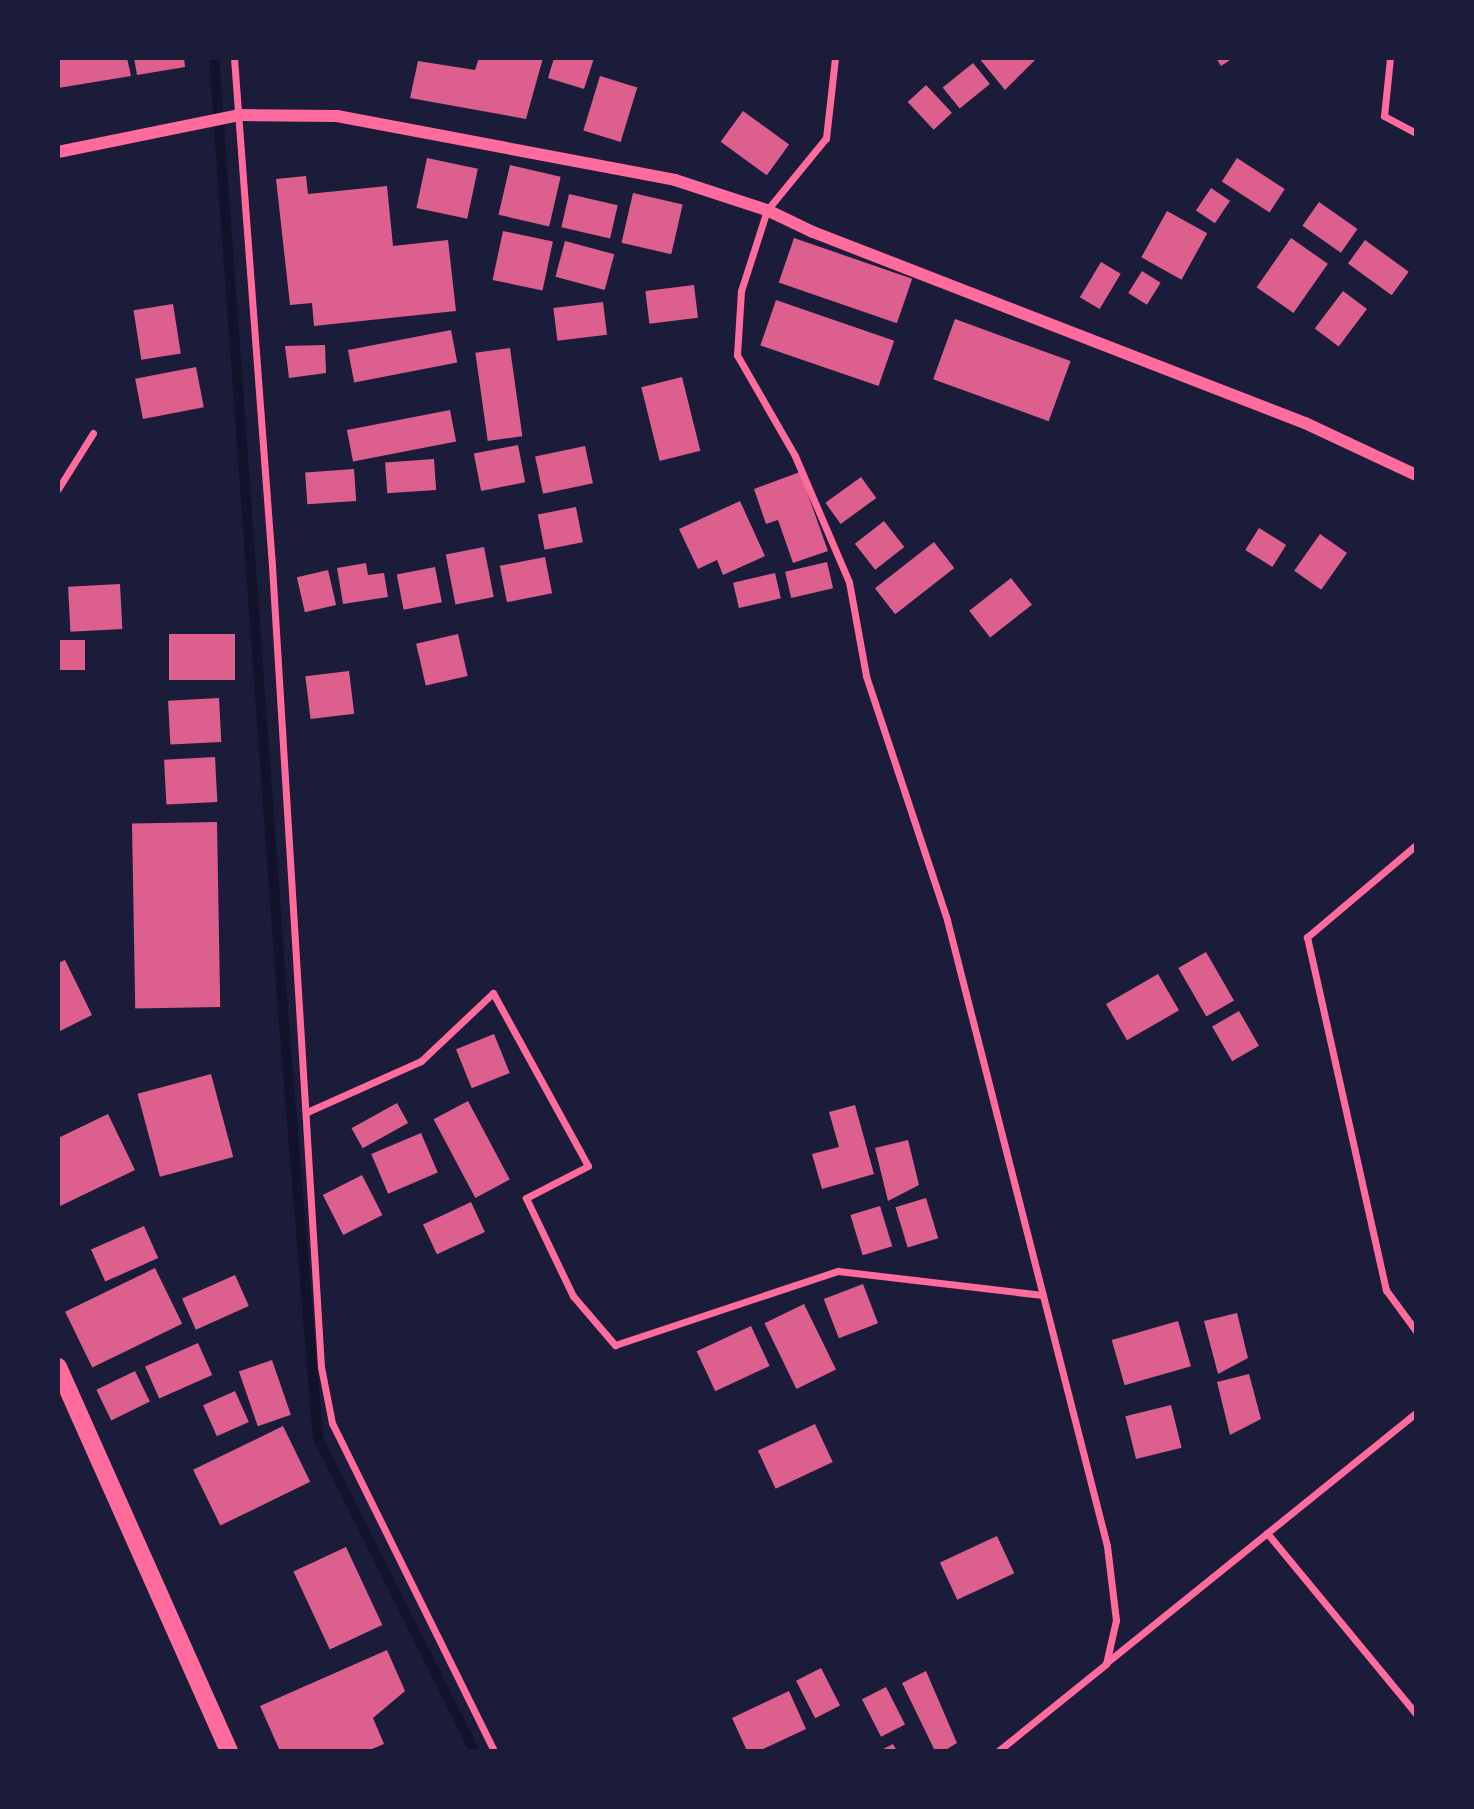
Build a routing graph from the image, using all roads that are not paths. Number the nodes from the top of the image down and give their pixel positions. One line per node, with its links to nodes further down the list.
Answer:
1 (234, 58): 4 (street)
2 (835, 58): 7 (street)
3 (1390, 58): 5 (street)
4 (240, 115): 6 (street); 7 (street); 12 (street)
5 (1416, 133)
6 (58, 152)
7 (767, 210): 9 (street); 13 (street)
8 (93, 433): 10 (street)
9 (1416, 475)
10 (58, 489)
11 (1416, 845): 14 (street)
12 (307, 1112): 13 (street); 21 (street)
13 (1043, 1295): 18 (street)
14 (1416, 1331)
15 (58, 1367): 20 (main road)
16 (1416, 1413): 17 (street)
17 (1267, 1533): 18 (street); 19 (street)
18 (1106, 1664): 22 (street)
19 (1416, 1714)
20 (229, 1751)
21 (494, 1751)
22 (998, 1751)

